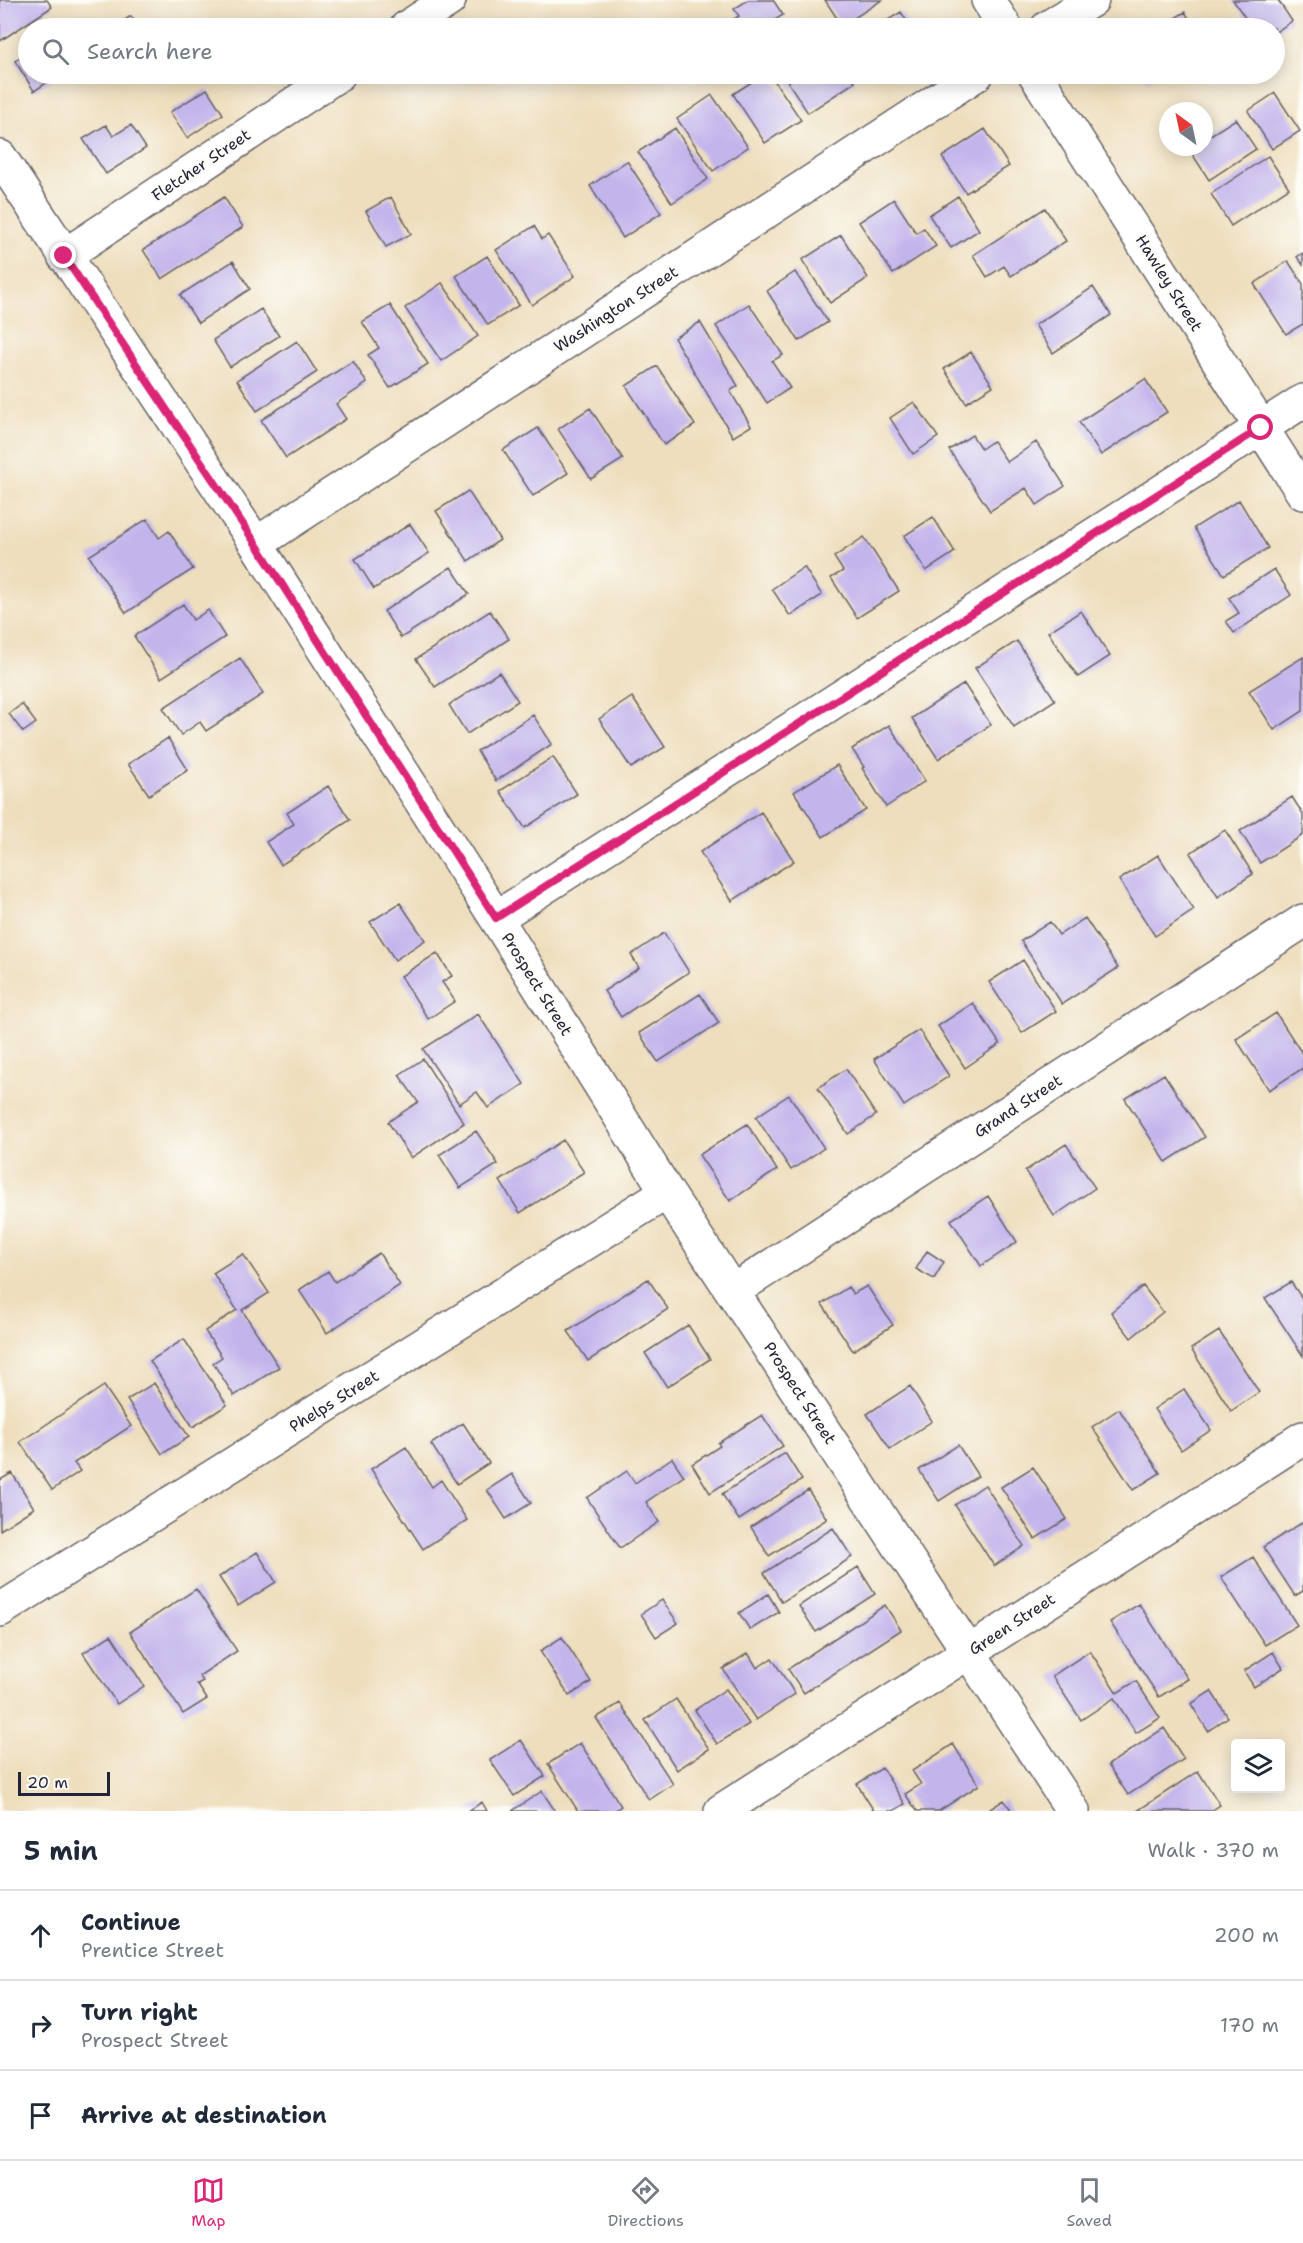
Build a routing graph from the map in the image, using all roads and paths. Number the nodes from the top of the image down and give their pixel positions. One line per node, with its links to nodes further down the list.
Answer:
1 (449, 0): 4 (street)
2 (988, 0): 5 (street)
3 (1092, 0): 6 (street)
4 (421, 18)
5 (1000, 18)
6 (1063, 18)
7 (324, 84): 11 (street, Fletcher Street)
8 (962, 84): 15 (street, Washington Street)
9 (1041, 84): 13 (street, Hawley Street)
10 (0, 157): 11 (street, Prospect Street)
11 (64, 256): 15 (street, Prospect Street)
12 (1303, 401): 13 (street)
13 (1261, 428): 14 (street, Hawley Street); 16 (street)
14 (1303, 492)
15 (256, 544): 16 (street, Prospect Street)
16 (496, 918): 18 (street, Prospect Street)
17 (1303, 921): 19 (street, Grand Street)
18 (667, 1192): 19 (street, Prospect Street); 21 (street, Phelps Street)
19 (733, 1291): 22 (street, Prospect Street)
20 (1303, 1438): 22 (street, Green Street)
21 (0, 1610)
22 (969, 1651): 23 (street, Green Street); 24 (street, Prospect Street)
23 (721, 1811)
24 (1073, 1811)

